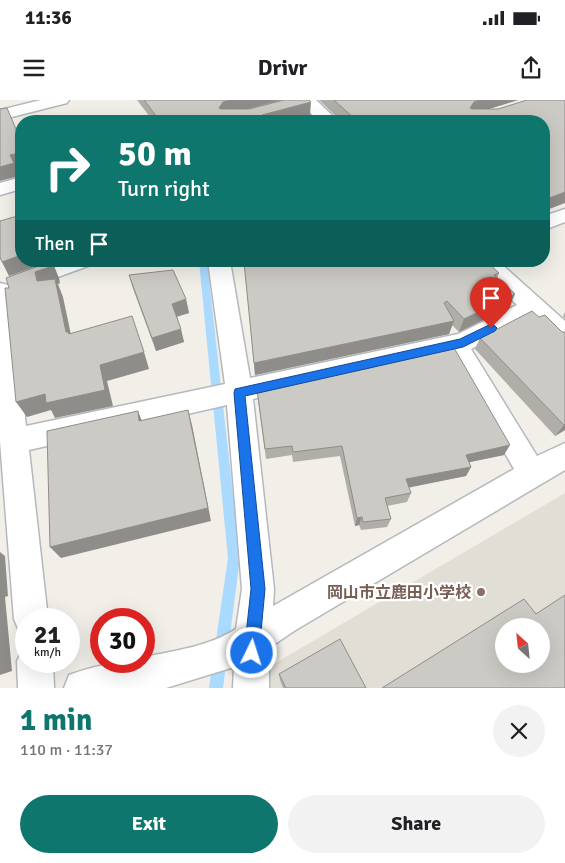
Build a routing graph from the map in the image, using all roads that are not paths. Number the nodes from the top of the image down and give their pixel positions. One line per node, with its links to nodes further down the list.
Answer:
1 (61, 100): 2 (street)
2 (0, 115)
3 (252, 115): 4 (street)
4 (322, 115)
5 (15, 185): 6 (street)
6 (0, 190)
7 (565, 215): 8 (street)
8 (550, 221)
9 (63, 267): 12 (street)
10 (219, 267): 16 (street)
11 (491, 267): 13 (street)
12 (0, 290): 17 (street)
13 (534, 307): 14 (street); 15 (street)
14 (565, 335)
15 (455, 344): 16 (street); 19 (street)
16 (225, 396): 17 (street); 21 (street)
17 (14, 441): 20 (street)
18 (565, 455): 19 (street)
19 (532, 474): 21 (street)
20 (30, 608)
21 (244, 644): 24 (street); 25 (street)
22 (35, 673): 23 (street)
23 (36, 688)
24 (82, 688)
25 (251, 688)

